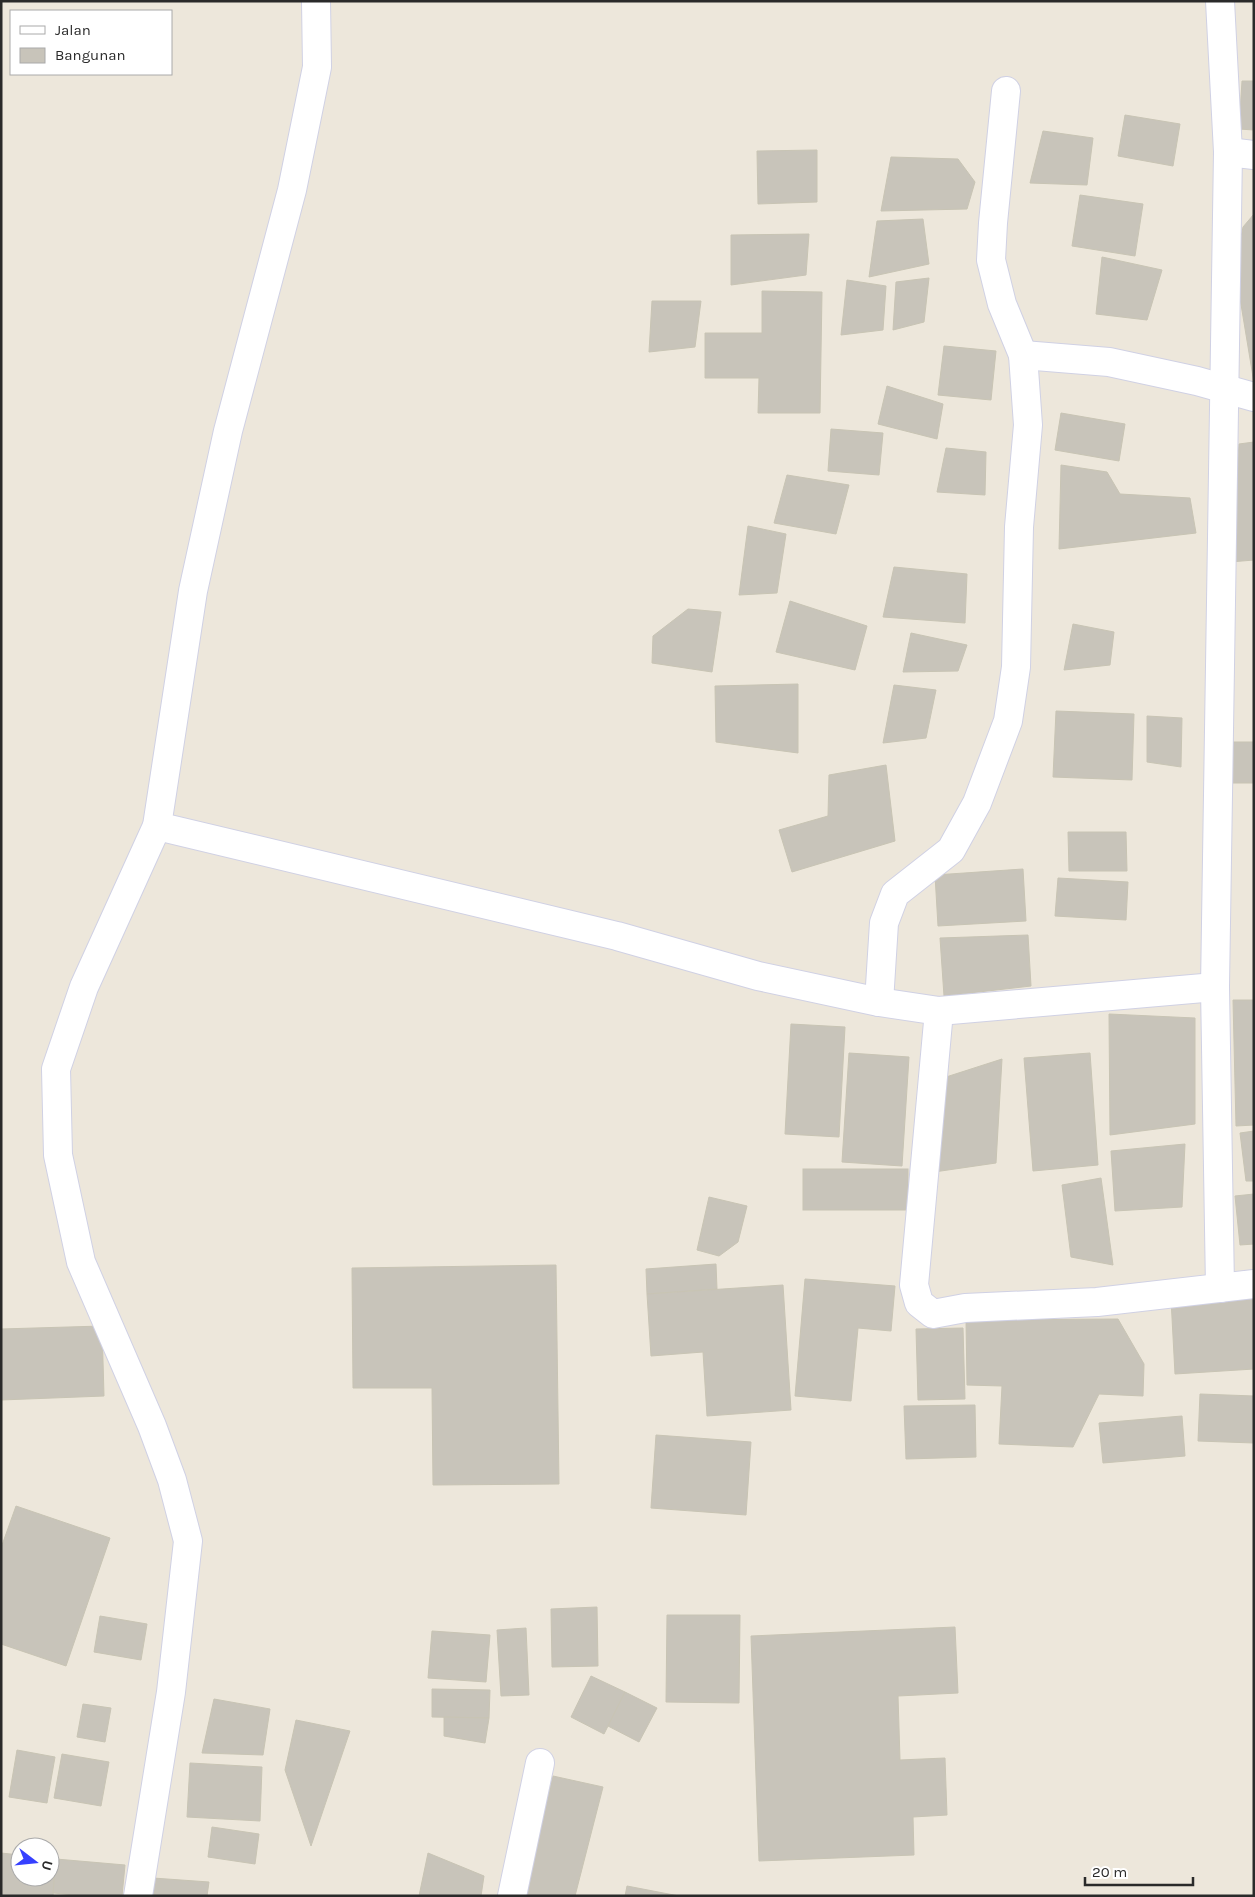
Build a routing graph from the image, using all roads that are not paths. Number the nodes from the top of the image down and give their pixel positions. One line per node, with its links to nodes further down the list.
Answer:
1 (316, 1): 8 (street)
2 (1220, 1): 4 (street)
3 (1006, 92): 5 (street)
4 (1241, 154): 6 (street)
5 (1023, 355): 6 (street); 10 (street)
6 (1225, 389): 7 (street); 9 (street)
7 (1254, 397)
8 (156, 826): 10 (street); 15 (street)
9 (1215, 987): 11 (street); 13 (street)
10 (879, 1002): 11 (street)
11 (940, 1010): 13 (street)
12 (1254, 1284): 13 (street)
13 (1220, 1288)
14 (540, 1763): 16 (street)
15 (138, 1896)
16 (512, 1896)

